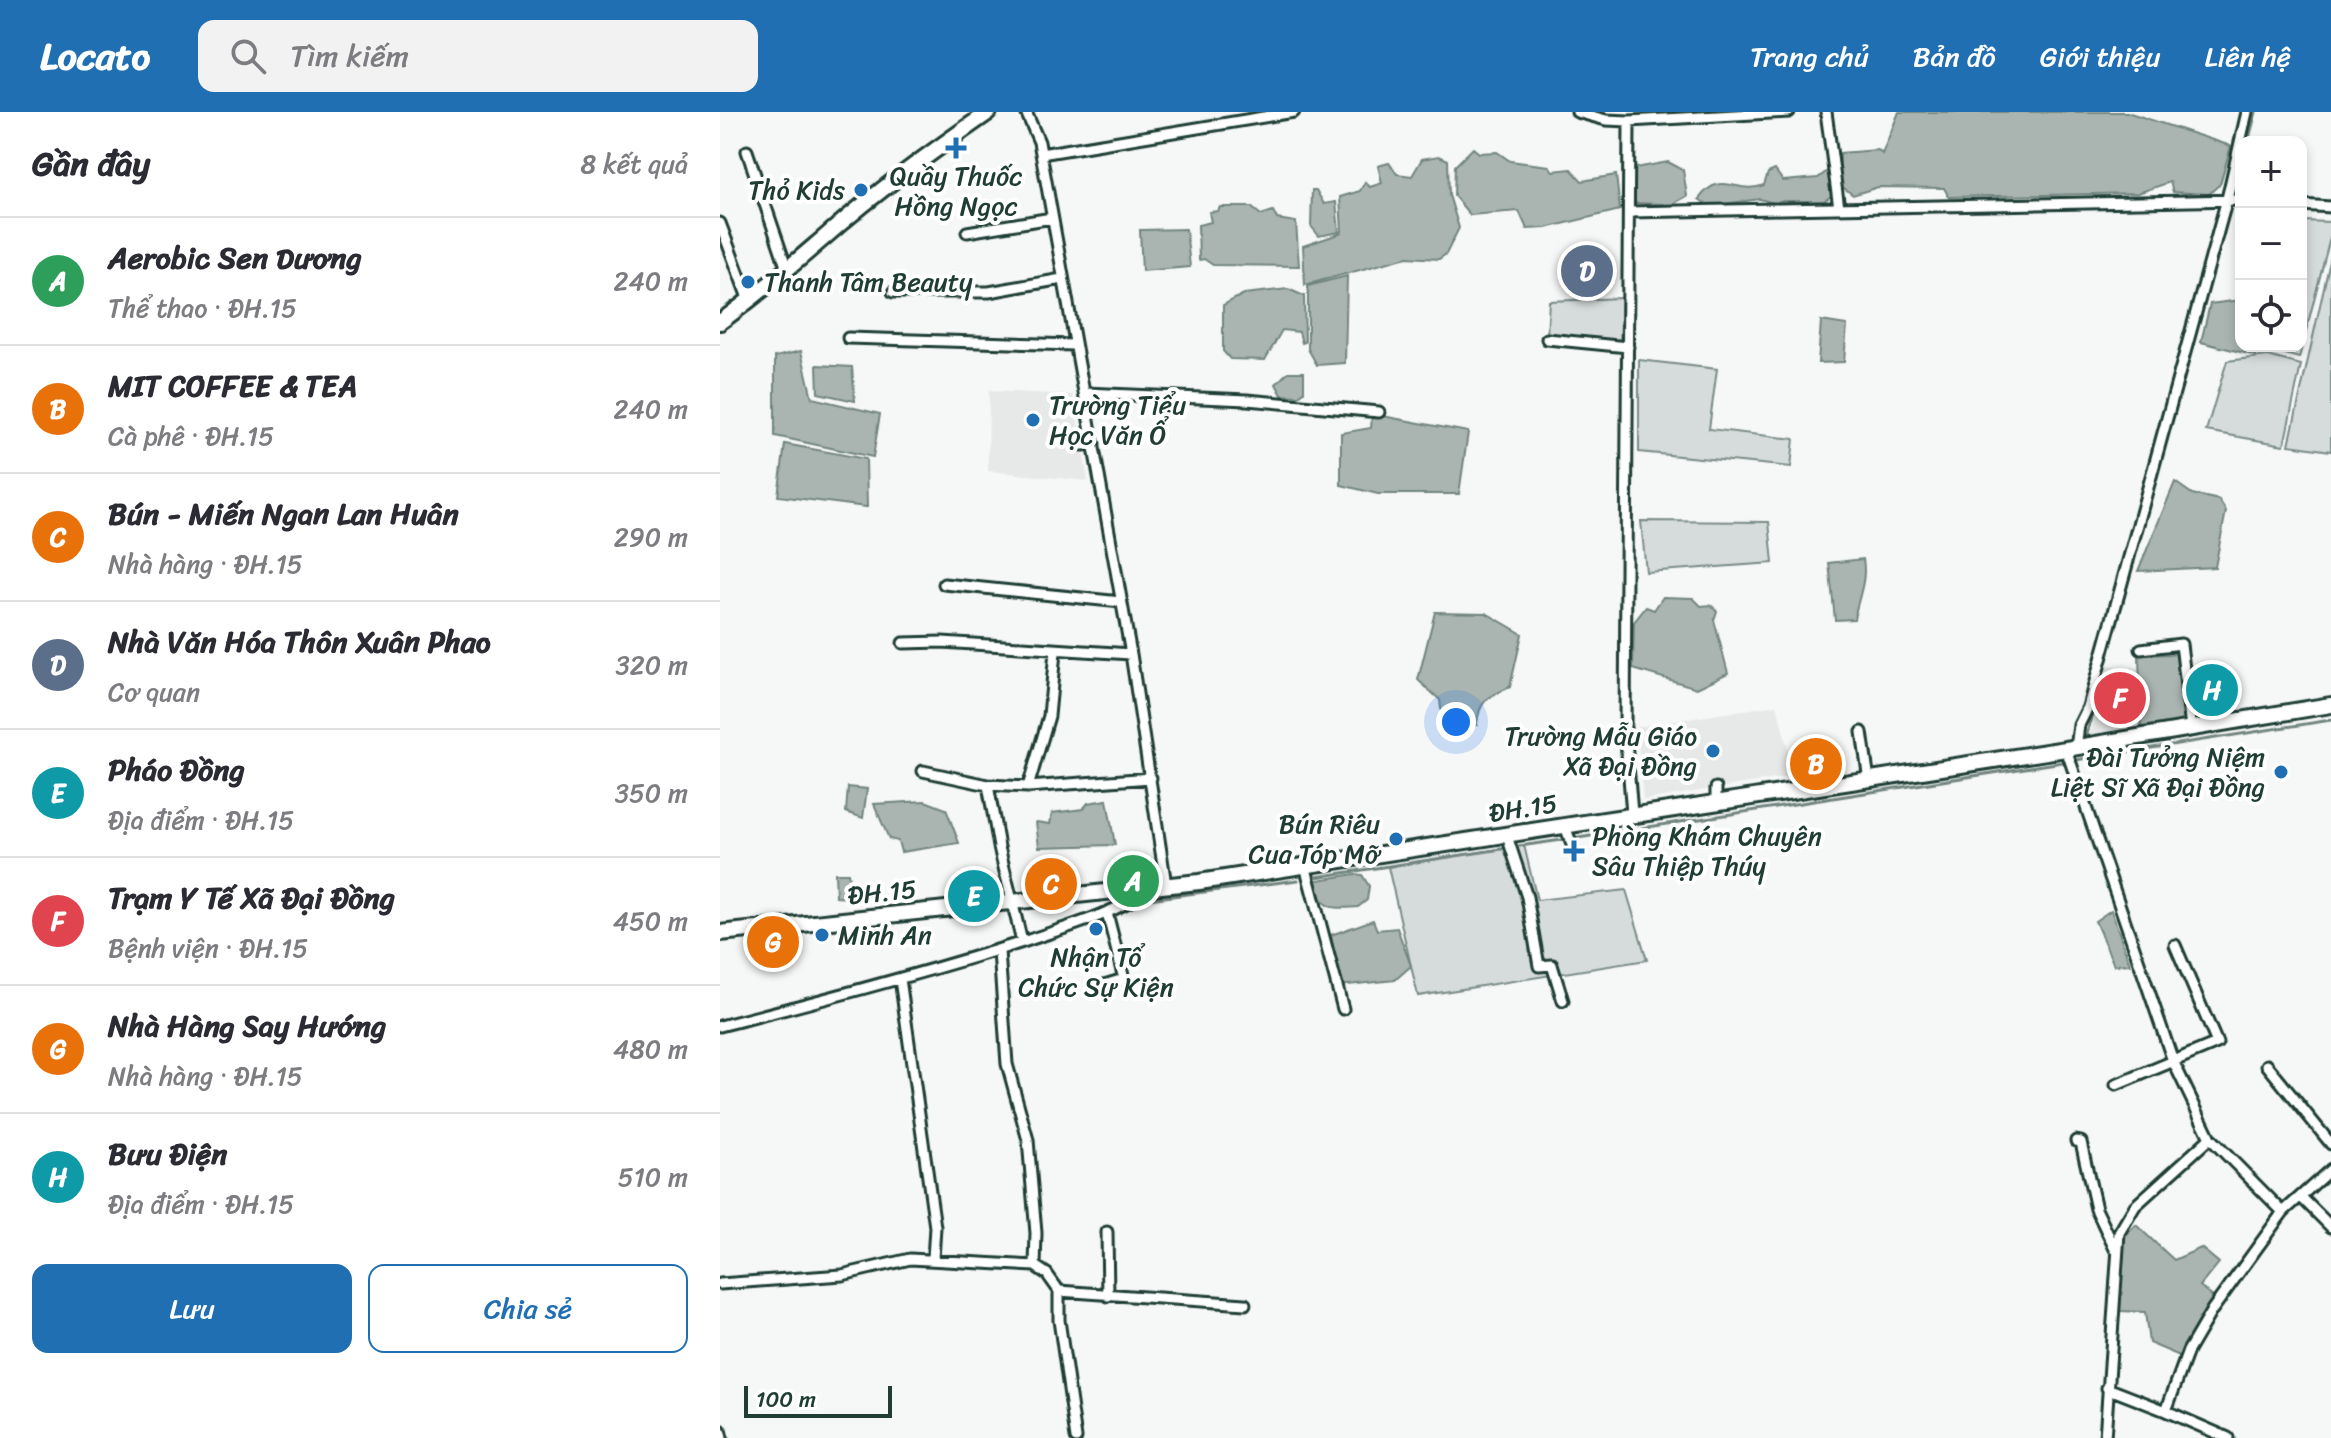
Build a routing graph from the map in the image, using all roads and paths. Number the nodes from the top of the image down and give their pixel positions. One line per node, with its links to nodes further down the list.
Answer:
1 (989, 112): 24 (main road)
2 (1026, 112): 14 (street)
3 (1294, 112): 10 (street)
4 (1581, 112): 12 (street)
5 (1752, 112): 6 (street); 9 (street)
6 (1789, 112)
7 (1826, 112): 19 (street)
8 (2247, 112): 15 (street)
9 (1709, 114): 11 (street)
10 (1234, 116): 14 (street)
11 (1663, 116): 12 (street)
12 (1629, 121): 20 (street)
13 (747, 151): 24 (street)
14 (1041, 154): 21 (street)
15 (2227, 199): 16 (street); 19 (street); 46 (street)
16 (2235, 200)
17 (2307, 205): 18 (street)
18 (2331, 207)
19 (1839, 208): 20 (street)
20 (1629, 212): 32 (street)
21 (1052, 218): 23 (street); 25 (street)
22 (720, 223): 27 (street)
23 (967, 232)
24 (788, 272): 27 (main road)
25 (1062, 279): 26 (street); 31 (street)
26 (893, 292)
27 (749, 301): 28 (main road)
28 (720, 322)
29 (848, 338): 31 (street)
30 (1547, 339): 32 (street)
31 (1074, 345): 33 (street)
32 (1628, 347): 52 (street)
33 (1085, 393): 34 (street); 35 (street)
34 (1379, 412)
35 (1094, 444): 36 (street); 38 (street)
36 (1082, 445)
37 (944, 584): 38 (street)
38 (1121, 602): 42 (street)
39 (903, 643): 41 (street)
40 (2141, 649): 44 (street)
41 (1055, 652): 42 (street); 51 (street)
42 (1131, 654): 48 (street)
43 (2331, 705): 44 (main road, ĐH.15 / ĐH.15)
44 (2191, 728): 46 (main road, ĐH.15 / ĐH.15)
45 (1862, 732): 49 (street)
46 (2071, 748): 49 (main road, ĐH.15 / ĐH.15); 69 (street)
47 (923, 771): 50 (street)
48 (1151, 778): 51 (street); 57 (street)
49 (1869, 780): 52 (main road, ĐH.15 / ĐH.15)
50 (988, 785): 51 (street); 58 (street)
51 (1028, 787)
52 (1632, 814): 53 (main road, ĐH.15 / ĐH.15)
53 (1565, 826): 54 (main road, ĐH.15 / ĐH.15); 55 (street)
54 (1507, 836): 56 (main road, ĐH.15 / ĐH.15); 66 (street)
55 (1572, 845)
56 (1305, 865): 57 (main road, ĐH.15 / ĐH.15); 67 (street)
57 (1159, 886): 58 (main road, ĐH.15 / ĐH.15); 59 (street)
58 (1014, 902): 60 (main road, ĐH.15 / ĐH.15); 61 (street)
59 (1107, 913): 61 (street); 65 (street)
60 (720, 933)
61 (1022, 942): 63 (street)
62 (2175, 945): 69 (street)
63 (999, 951): 64 (street); 82 (street)
64 (900, 979): 68 (street); 81 (street)
65 (1104, 985)
66 (1563, 1001)
67 (1343, 1009)
68 (720, 1026)
69 (2173, 1061): 71 (street); 72 (street)
70 (2267, 1065): 74 (street)
71 (2116, 1085)
72 (2210, 1138): 77 (street); 80 (street)
73 (2076, 1141): 80 (street)
74 (2331, 1144)
75 (2331, 1169): 76 (street)
76 (2302, 1198): 77 (street); 78 (street)
77 (2283, 1212): 88 (street)
78 (2331, 1227)
79 (1107, 1232): 85 (street)
80 (2115, 1249): 87 (street)
81 (933, 1259): 82 (street); 83 (street)
82 (1035, 1266): 84 (street)
83 (720, 1284)
84 (1059, 1291): 85 (street); 91 (street)
85 (1108, 1296): 86 (street)
86 (1245, 1304)
87 (2107, 1388): 88 (street); 92 (street)
88 (2166, 1411): 93 (street)
89 (720, 1430): 90 (street)
90 (722, 1438)
91 (1076, 1438)
92 (2105, 1438)
93 (2228, 1438)

